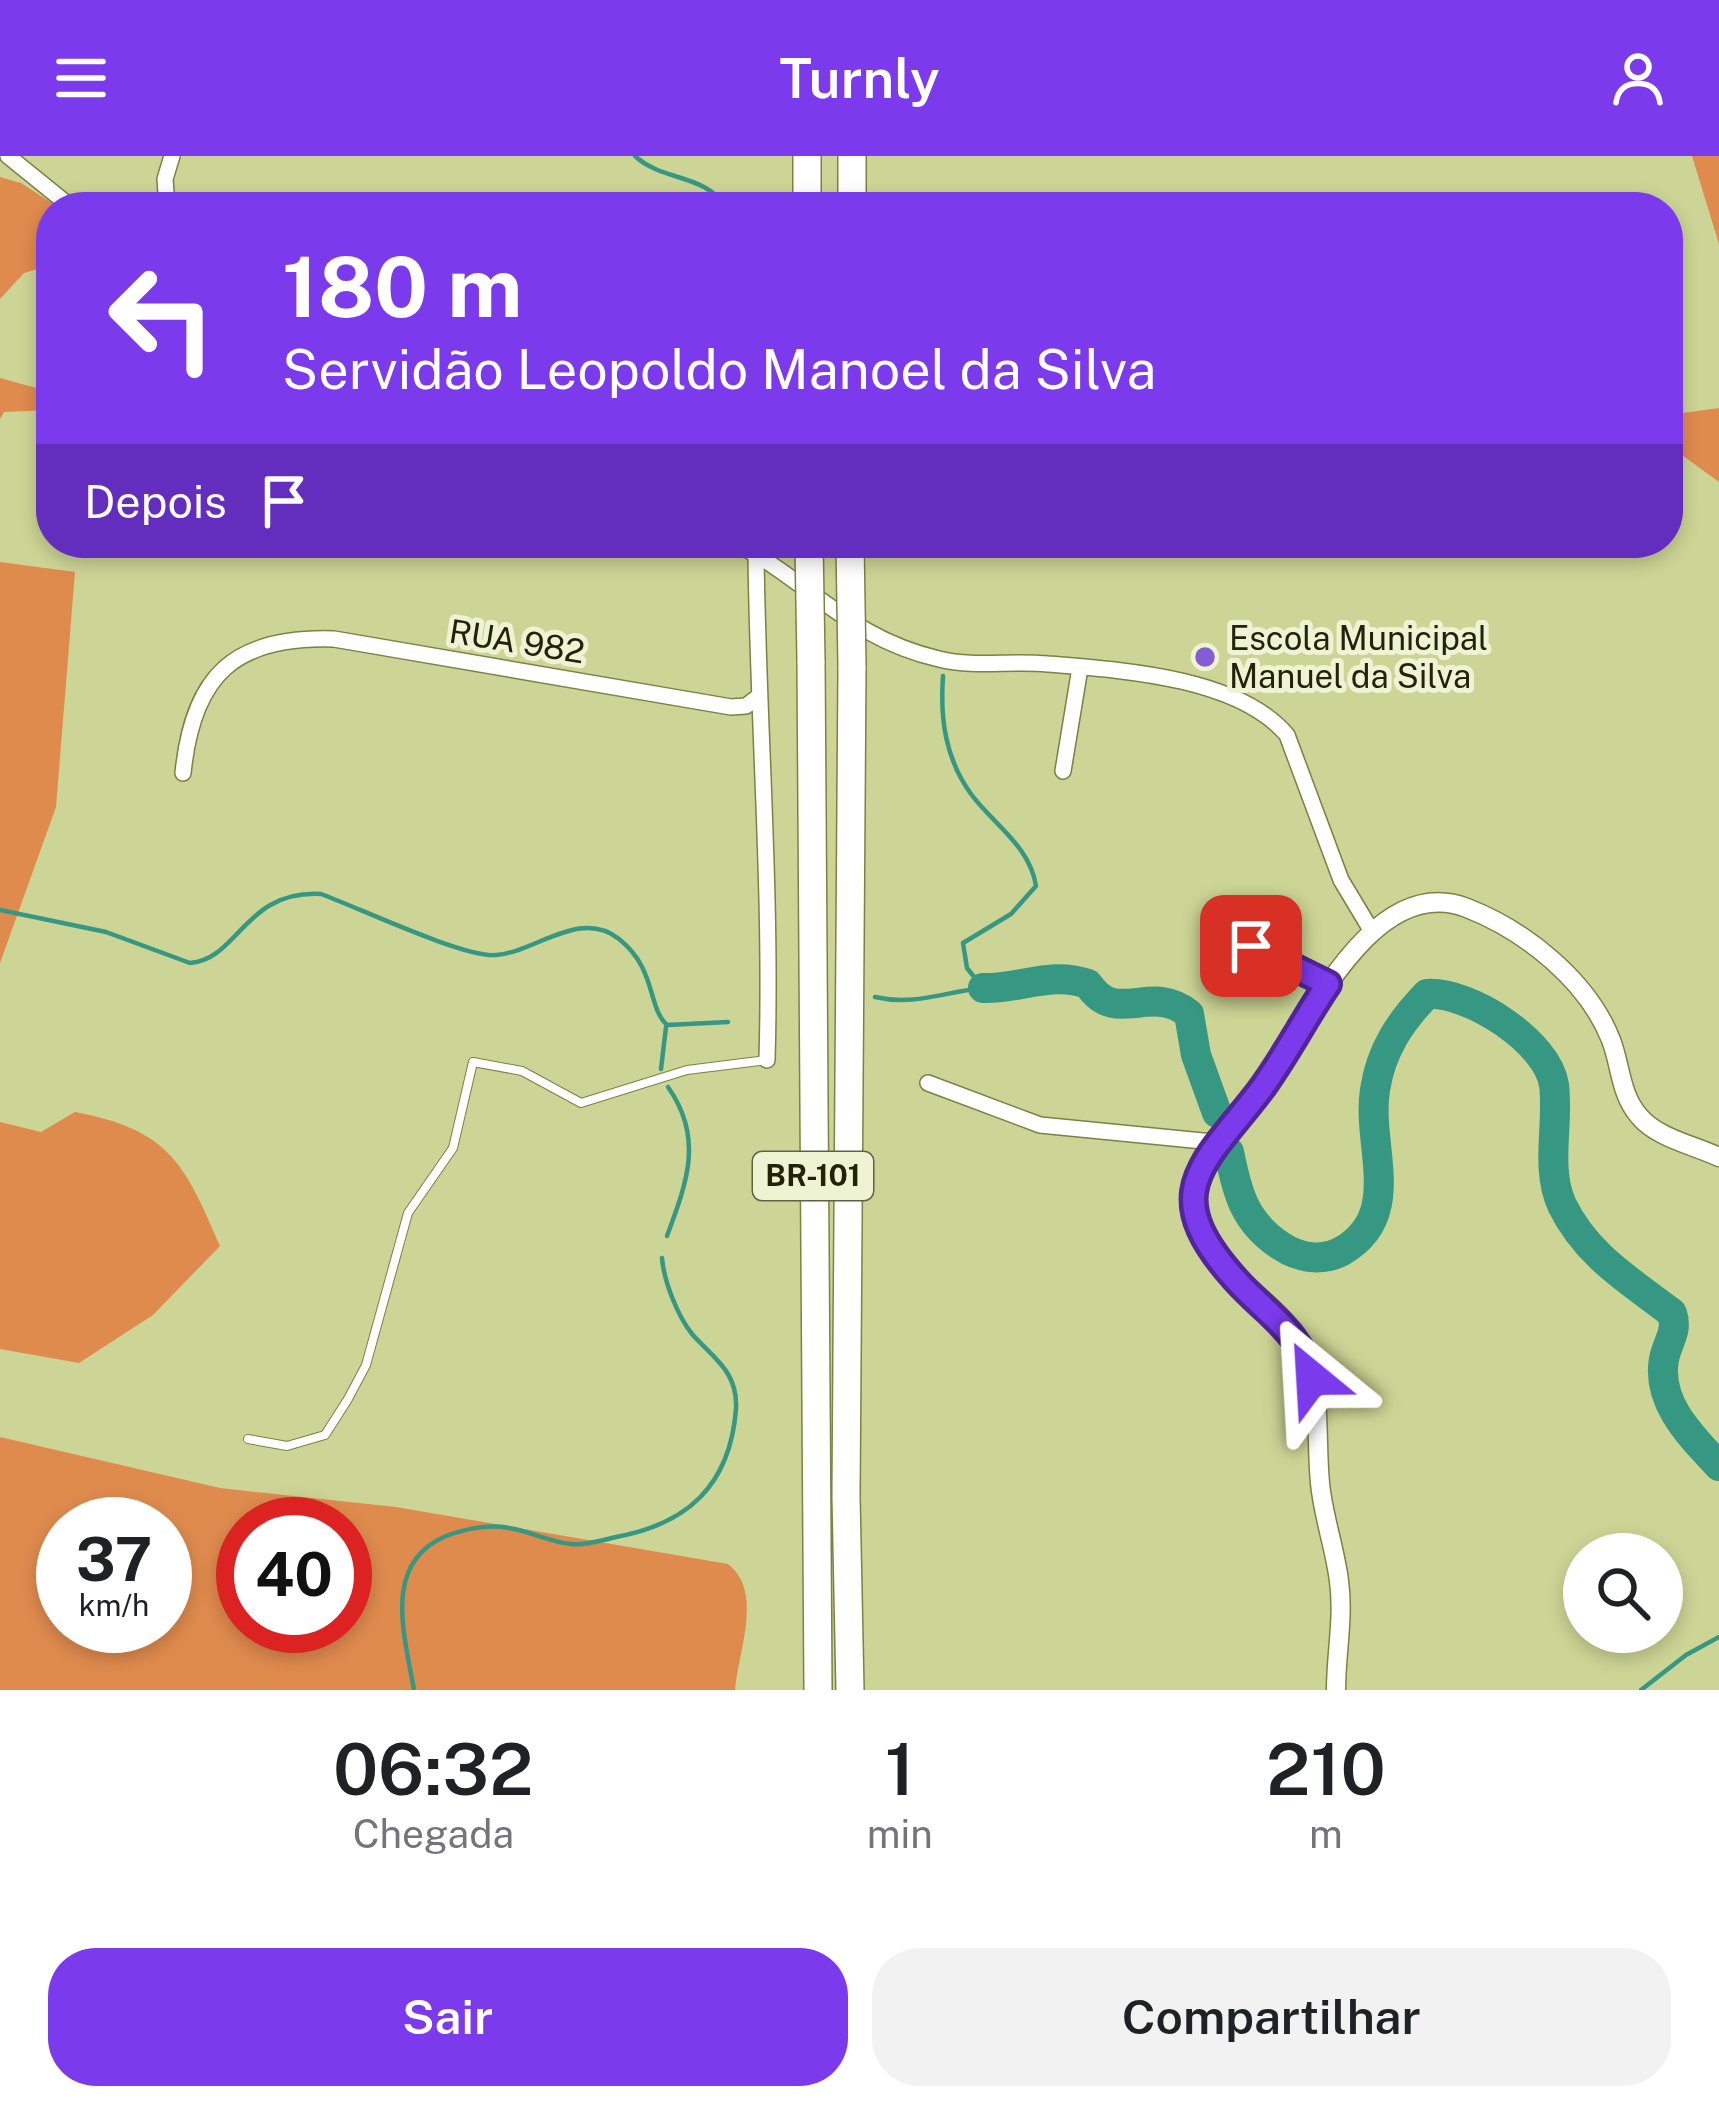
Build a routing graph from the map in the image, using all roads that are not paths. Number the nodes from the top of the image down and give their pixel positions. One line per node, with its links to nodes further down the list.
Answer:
1 (172, 156): 6 (street)
2 (807, 156): 7 (highway)
3 (852, 156): 8 (highway)
4 (19, 160): 5 (street)
5 (54, 192)
6 (165, 192)
7 (807, 192)
8 (852, 192)
9 (756, 558): 14 (street)
10 (760, 558): 13 (street)
11 (809, 558): 25 (highway, BR-101, bridge)
12 (850, 558): 26 (highway, BR-101, bridge)
13 (1079, 668): 15 (street); 17 (street)
14 (758, 697): 16 (street, RUA 982); 20 (street)
15 (1063, 771)
16 (183, 773)
17 (1371, 931): 19 (street); 23 (street)
18 (1228, 937): 19 (lane)
19 (1328, 984): 22 (street)
20 (767, 1060): 24 (lane)
21 (928, 1083): 22 (street)
22 (1213, 1142): 27 (street)
23 (1719, 1156)
24 (248, 1439)
25 (818, 1690)
26 (850, 1690)
27 (1336, 1690)

